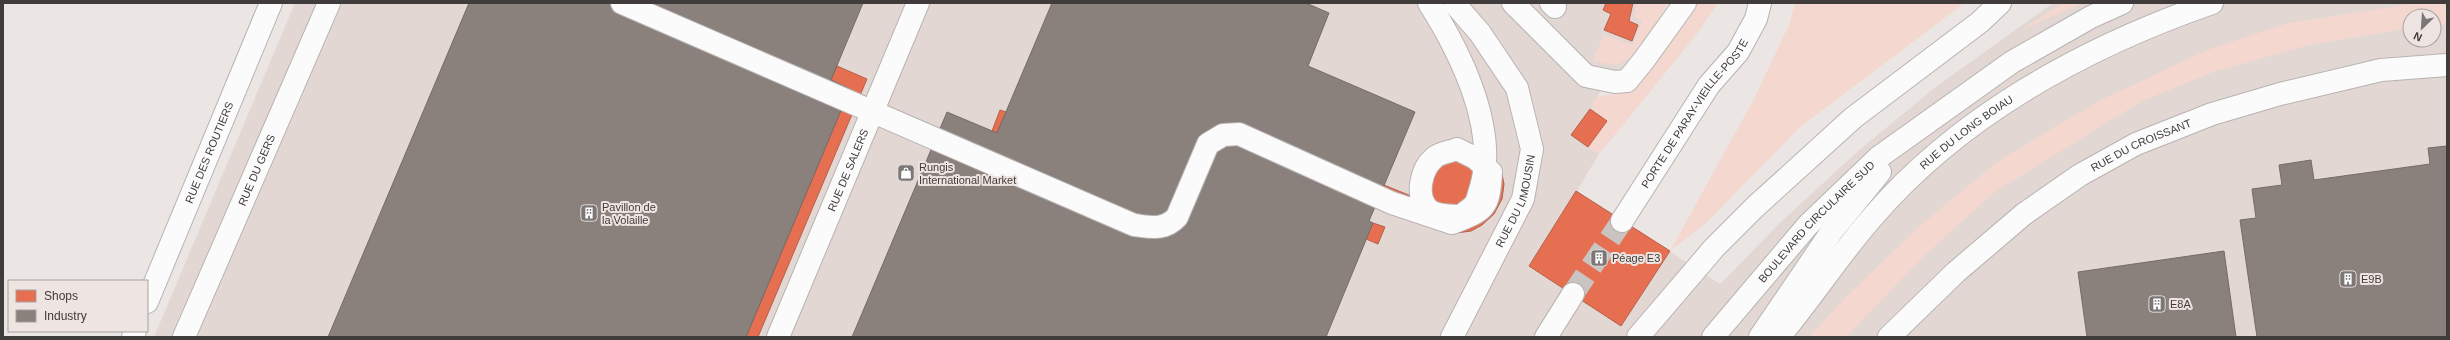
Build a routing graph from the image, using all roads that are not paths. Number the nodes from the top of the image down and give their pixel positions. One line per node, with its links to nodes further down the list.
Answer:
1 (270, 3): 18 (street, RUE DES ROUTIERS)
2 (329, 3): 19 (street, RUE DU GERS)
3 (622, 3): 5 (street)
4 (918, 3): 20 (street, RUE DE SALERS)
5 (1429, 3)
6 (1454, 3): 21 (street, RUE DU LIMOUSIN)
7 (1513, 3): 8 (street)
8 (1685, 3)
9 (1760, 3): 15 (street, PORTE DE PARAY-VIEILLE-POSTE)
10 (2000, 3): 16 (street)
11 (2122, 3): 14 (street)
12 (2212, 3): 27 (street, RUE DU LONG BOIAU)
13 (2447, 65): 28 (street, RUE DU CROISSANT)
14 (1930, 120): 25 (street, BOULEVARD CIRCULAIRE SUD); 26 (street)
15 (1622, 221)
16 (1682, 285): 23 (street); 24 (street)
17 (1573, 294): 22 (street)
18 (148, 300)
19 (184, 337)
20 (778, 337)
21 (1452, 337)
22 (1546, 337)
23 (1638, 337)
24 (1653, 337)
25 (1713, 337)
26 (1760, 337)
27 (1779, 337)
28 (1889, 337)

